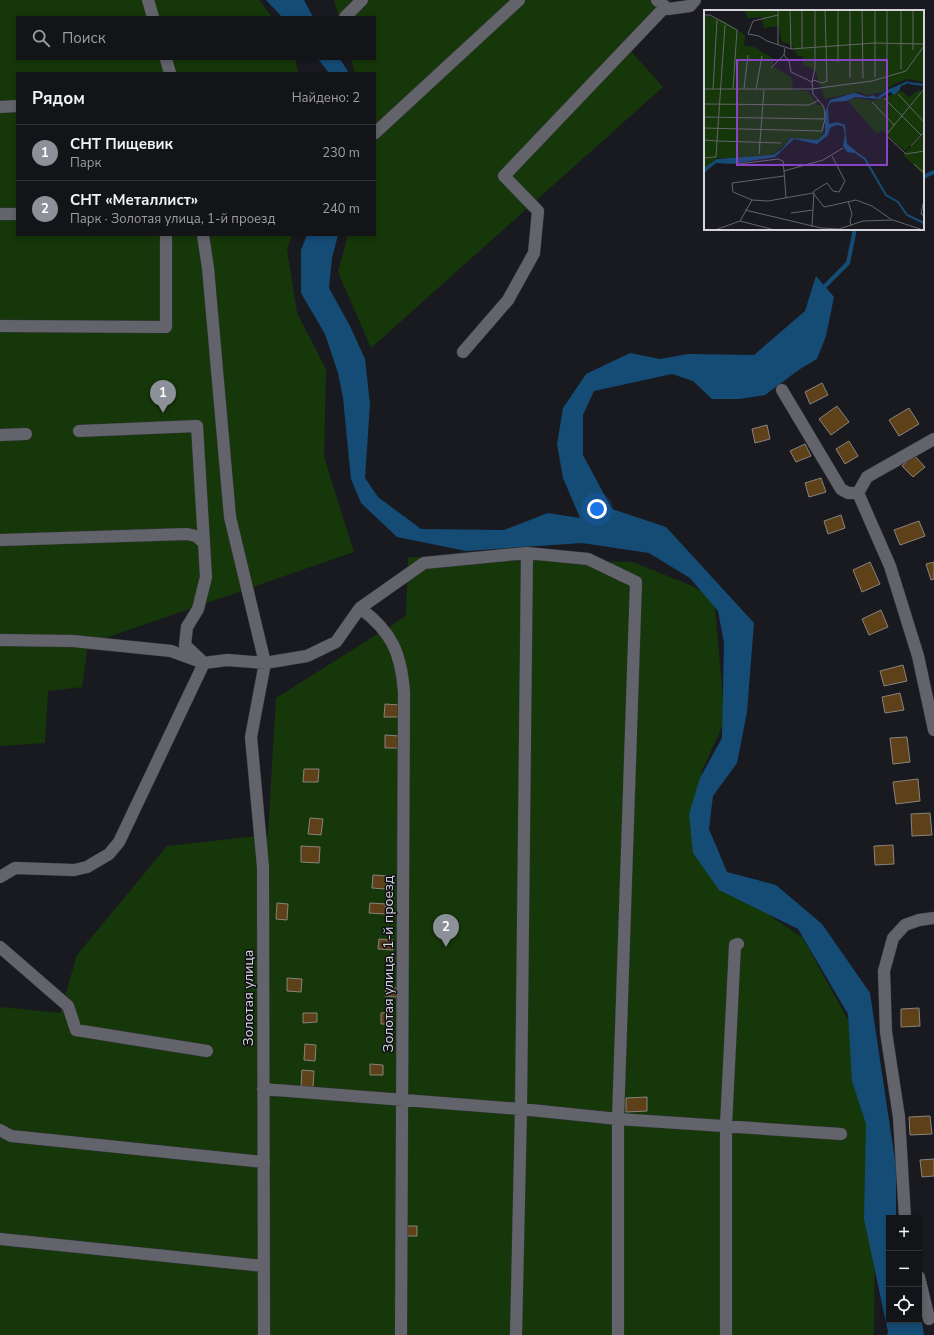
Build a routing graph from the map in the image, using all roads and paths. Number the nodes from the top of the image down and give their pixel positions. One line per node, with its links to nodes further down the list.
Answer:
1 (148, 0): 6 (street)
2 (362, 0): 7 (street)
3 (519, 0): 12 (street)
4 (695, 0): 5 (street)
5 (661, 3): 18 (street)
6 (153, 16)
7 (346, 16)
8 (166, 60): 9 (street)
9 (170, 72)
10 (16, 106): 11 (street)
11 (0, 107)
12 (376, 132)
13 (0, 214): 14 (street)
14 (16, 214)
15 (166, 236): 17 (street)
16 (203, 236): 31 (street)
17 (0, 326)
18 (463, 352)
19 (782, 390): 24 (street)
20 (79, 431): 26 (street)
21 (26, 434): 22 (street)
22 (0, 435)
23 (934, 439): 24 (street)
24 (858, 493): 32 (street)
25 (0, 540): 26 (street)
26 (204, 543): 30 (street)
27 (527, 553): 28 (street); 40 (street); 41 (street)
28 (360, 608): 31 (street); 39 (street, Золотая улица, 1-й проезд)
29 (0, 640): 30 (street)
30 (204, 663): 31 (street); 33 (street)
31 (265, 663): 38 (street, Золотая улица)
32 (934, 730)
33 (0, 877)
34 (934, 918): 46 (street)
35 (738, 944): 42 (street)
36 (0, 947): 37 (street)
37 (207, 1051)
38 (263, 1089): 39 (street); 45 (street, Золотая улица)
39 (403, 1100): 40 (street); 52 (street, Золотая улица, 1-й проезд)
40 (521, 1109): 41 (street); 53 (street)
41 (618, 1119): 42 (street); 54 (street)
42 (726, 1125): 44 (street); 55 (street)
43 (0, 1130): 45 (street)
44 (841, 1134)
45 (264, 1162): 48 (street, Золотая улица)
46 (906, 1215)
47 (0, 1239): 48 (street)
48 (264, 1266): 51 (street, Золотая улица)
49 (921, 1287): 50 (street)
50 (929, 1320)
51 (264, 1335)
52 (401, 1335)
53 (516, 1335)
54 (618, 1335)
55 (726, 1335)

